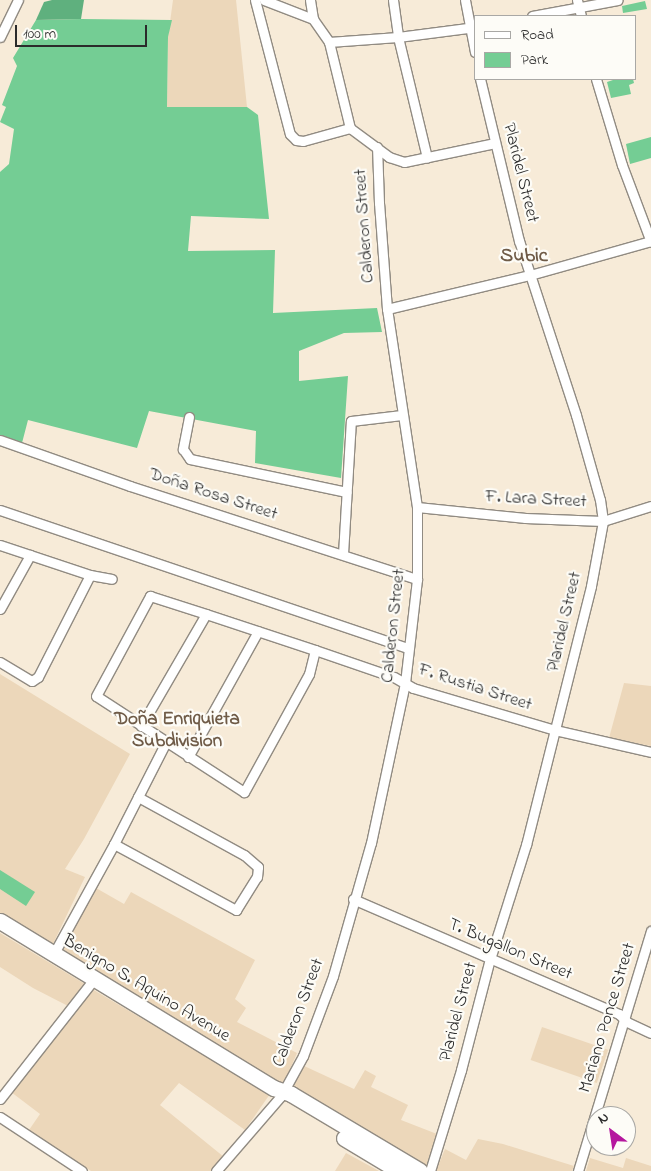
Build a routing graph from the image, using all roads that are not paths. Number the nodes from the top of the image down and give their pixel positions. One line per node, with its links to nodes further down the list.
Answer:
1 (18, 0): 12 (street)
2 (254, 0): 17 (street)
3 (264, 0): 10 (street)
4 (310, 0): 10 (street)
5 (393, 0): 13 (street)
6 (465, 0): 11 (street)
7 (618, 0): 8 (street)
8 (579, 8): 9 (street)
9 (538, 15)
10 (313, 19): 14 (street)
11 (472, 28): 13 (street)
12 (0, 37)
13 (398, 37): 14 (street); 20 (street)
14 (329, 42): 17 (street)
15 (480, 80): 18 (street, Plaridel Street)
16 (596, 80): 21 (street)
17 (350, 128): 19 (street)
18 (495, 143): 20 (street); 22 (street, Plaridel Street)
19 (377, 147): 20 (street); 23 (street, Calderon Street)
20 (426, 158)
21 (651, 242): 22 (street)
22 (530, 275): 23 (street); 31 (street, Plaridel Street)
23 (387, 309): 24 (street, Calderon Street)
24 (402, 415): 27 (street); 29 (street, Calderon Street)
25 (189, 417): 27 (street)
26 (0, 440): 33 (street, Doña Rosa Street)
27 (347, 492): 33 (street)
28 (651, 506): 31 (street, F. Lara Street)
29 (417, 507): 31 (street, F. Lara Street); 37 (street, Calderon Street)
30 (0, 510): 41 (street)
31 (603, 520): 46 (street, Plaridel Street)
32 (0, 545): 34 (street)
33 (343, 554): 37 (street, Doña Rosa Street)
34 (30, 555): 35 (street); 38 (street)
35 (90, 576): 36 (street); 43 (street)
36 (112, 579)
37 (417, 579): 41 (street, Calderon Street)
38 (0, 609)
39 (206, 614): 40 (street, F. Rustia Street); 45 (street); 45 (street, F. Rustia Street)
40 (258, 632): 42 (street, F. Rustia Street); 49 (street)
41 (408, 648): 44 (street, Calderon Street)
42 (315, 650): 44 (street, F. Rustia Street); 49 (street)
43 (0, 662)
44 (405, 683): 46 (street, F. Rustia Street); 52 (street, Calderon Street)
45 (141, 726): 47 (street)
46 (555, 730): 48 (street, F. Rustia Street); 56 (street, Plaridel Street)
47 (166, 742): 49 (street); 50 (street)
48 (651, 752)
49 (188, 758)
50 (138, 797): 51 (street); 51 (street)
51 (114, 844): 55 (street)
52 (354, 899): 56 (street, T. Bugallon Street); 60 (street, Calderon Street)
53 (0, 921): 55 (main road, Benigno S. Aquino Avenue)
54 (651, 931): 58 (street, Mariano Ponce Street)
55 (53, 955): 57 (main road, Benigno S. Aquino Avenue)
56 (490, 959): 58 (street, T. Bugallon Street); 67 (street, Plaridel Street)
57 (94, 979): 60 (main road, Benigno S. Aquino Avenue); 61 (street)
58 (623, 1018): 59 (street, T. Bugallon Street); 68 (street, Mariano Ponce Street)
59 (651, 1033)
60 (280, 1092): 64 (street, Calderon Street); 65 (main road, Benigno S. Aquino Avenue); 66 (main road, Benigno S. Aquino Avenue)
61 (0, 1099)
62 (0, 1117): 63 (street)
63 (82, 1171)
64 (216, 1171)
65 (399, 1171)
66 (420, 1171)
67 (430, 1171)
68 (578, 1171)

